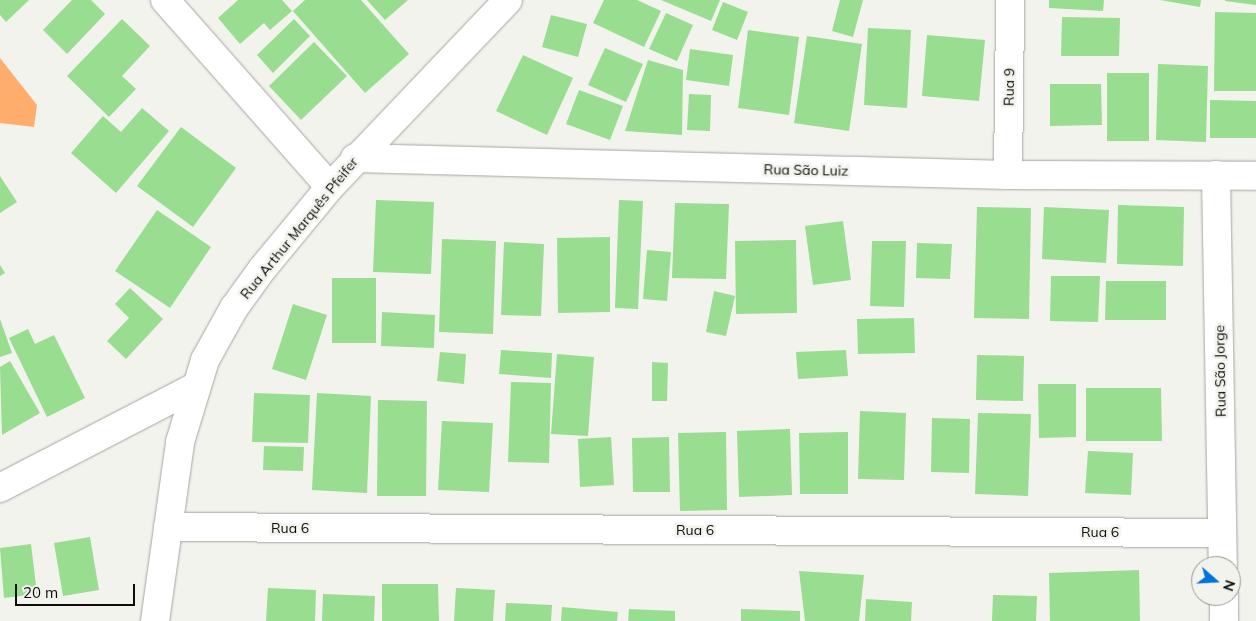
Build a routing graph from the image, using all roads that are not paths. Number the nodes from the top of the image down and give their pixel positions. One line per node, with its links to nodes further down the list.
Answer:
1 (166, 0): 8 (street)
2 (508, 0): 4 (street, Rua Arthur Marquês Pfeifer)
3 (1010, 0): 5 (street, Rua 9)
4 (355, 158): 5 (street, Rua São Luiz); 8 (street, Rua Arthur Marquês Pfeifer)
5 (1008, 175): 6 (street, Rua São Luiz)
6 (1216, 175): 7 (street, Rua São Luiz); 12 (street, Rua São Jorge)
7 (1256, 176)
8 (330, 186): 9 (street, Rua Arthur Marquês Pfeifer)
9 (195, 386): 10 (street); 11 (street, Rua Arthur Marquês Pfeifer)
10 (0, 488)
11 (168, 527): 12 (street, Rua 6); 15 (street, Rua Arthur Marquês Pfeifer)
12 (1222, 533): 13 (street, Rua São Jorge)
13 (1223, 556)
14 (1224, 606): 16 (street)
15 (155, 621)
16 (1224, 621)

